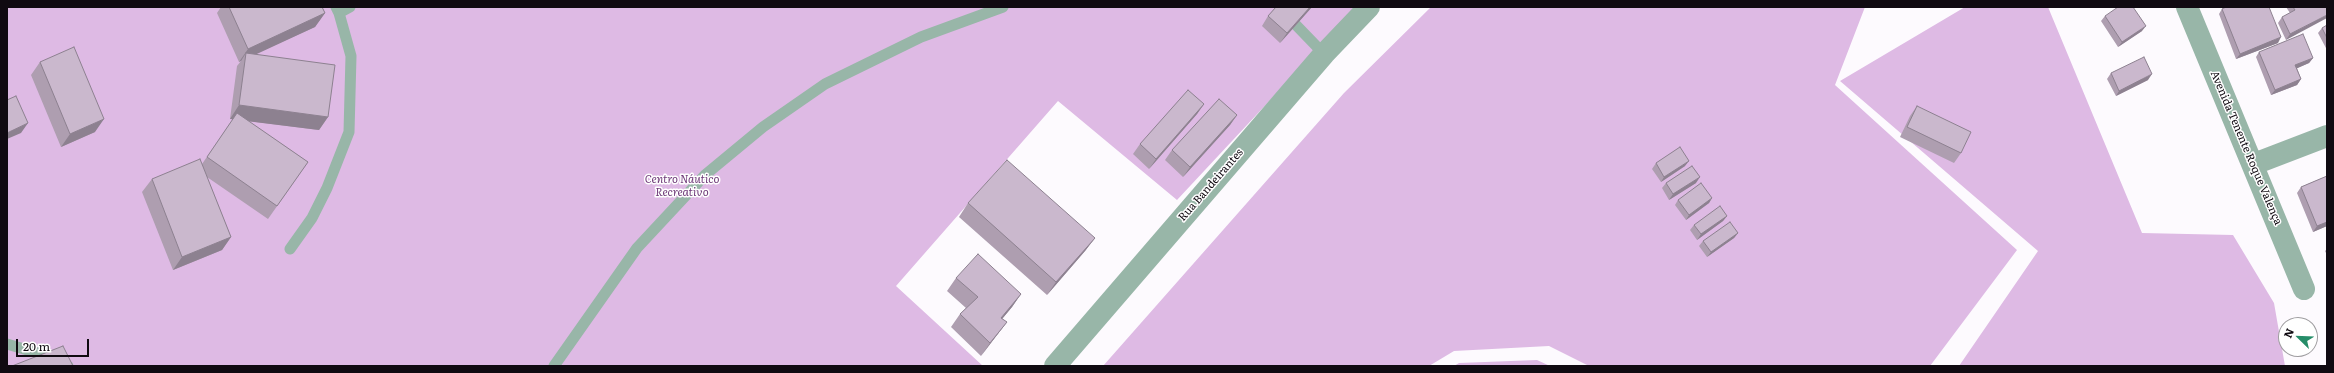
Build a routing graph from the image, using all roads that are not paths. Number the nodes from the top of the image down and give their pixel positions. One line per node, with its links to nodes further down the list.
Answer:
1 (350, 7): 5 (lane)
2 (1002, 7): 14 (lane)
3 (1369, 7): 7 (street, Rua Bandeirantes)
4 (2187, 7): 9 (street, Avenida Tenente Roque Valença)
5 (337, 10): 10 (lane)
6 (1296, 25): 7 (lane)
7 (1324, 54): 15 (street, Rua Bandeirantes)
8 (2327, 136): 9 (street)
9 (2254, 164): 11 (street, Avenida Tenente Roque Valença)
10 (290, 249)
11 (2304, 289)
12 (7, 344): 13 (lane)
13 (68, 366)
14 (554, 366)
15 (1055, 366)

